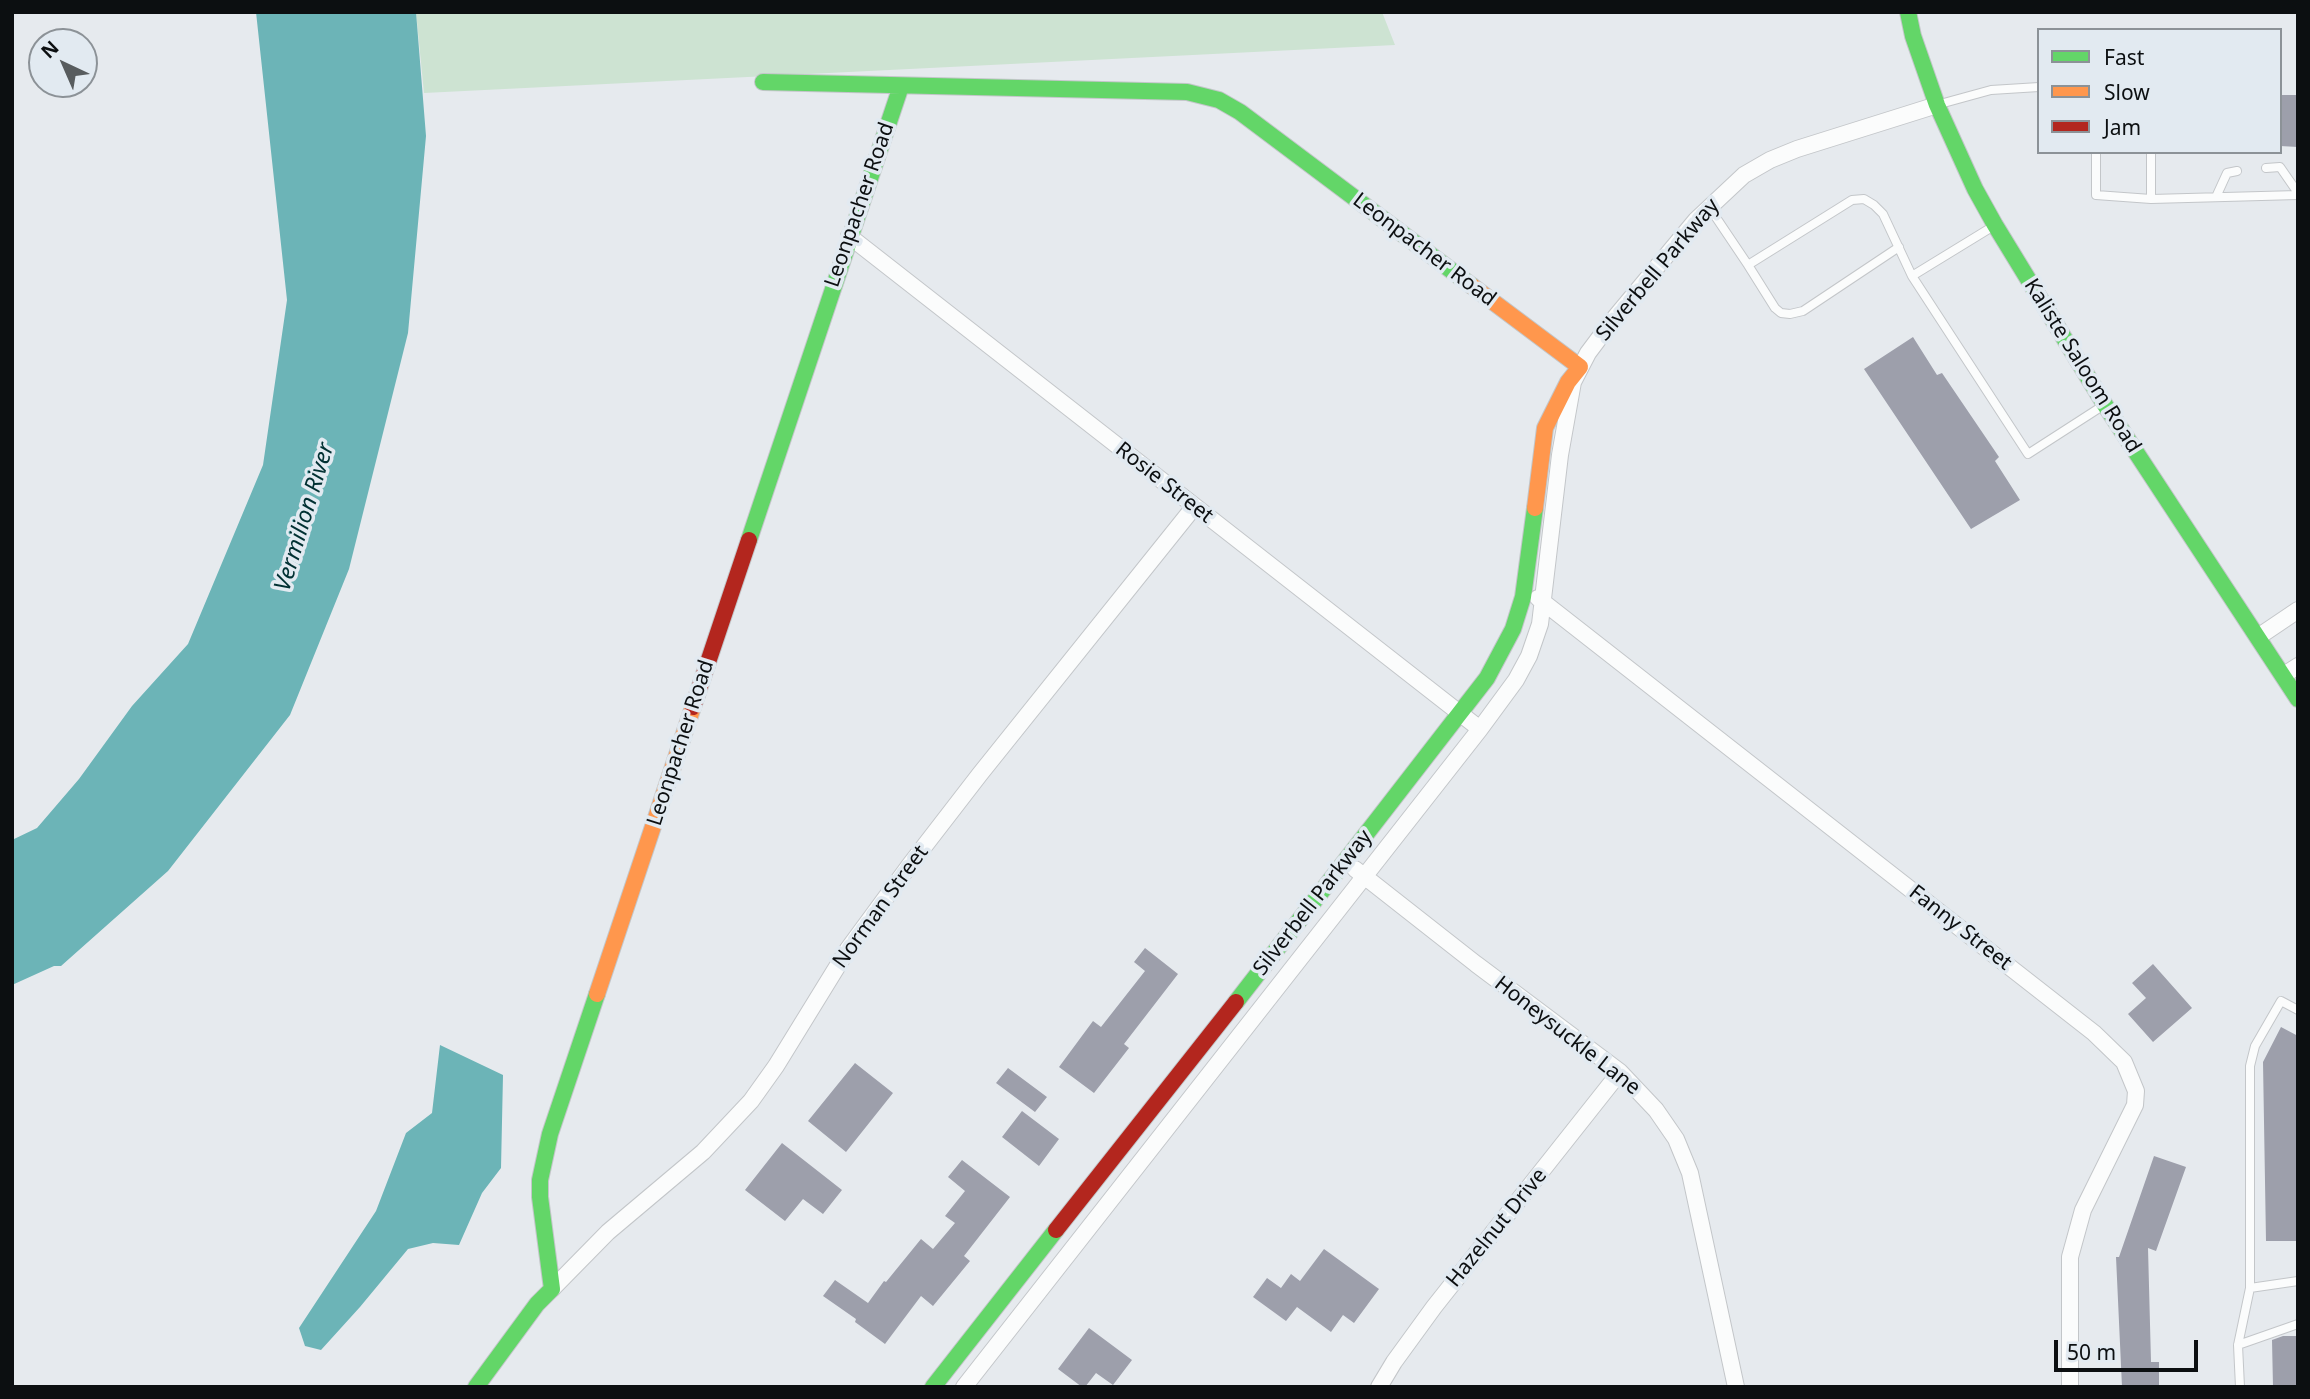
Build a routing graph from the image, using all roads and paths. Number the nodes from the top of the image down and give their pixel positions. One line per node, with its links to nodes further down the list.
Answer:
1 (1908, 12): 5 (street, Kaliste Saloom Road)
2 (763, 82): 3 (street, Leonpacher Road)
3 (901, 86): 15 (street, Leonpacher Road); 19 (street, Leonpacher Road)
4 (2037, 87): 5 (lane)
5 (1937, 105): 13 (street, Silverbell Parkway); 14 (street, Kaliste Saloom Road)
6 (2096, 154): 12 (lane)
7 (2151, 154): 12 (lane)
8 (2266, 168): 10 (lane)
9 (2237, 171): 11 (lane)
10 (2298, 194): 11 (lane)
11 (2216, 197): 12 (lane)
12 (2151, 199)
13 (1709, 207): 17 (lane); 19 (street, Silverbell Parkway)
14 (1994, 225): 18 (lane); 20 (street, Kaliste Saloom Road)
15 (849, 236): 21 (street, Rosie Street); 37 (street, Leonpacher Road)
16 (1899, 247): 17 (lane); 17 (lane); 18 (lane)
17 (1748, 265)
18 (1912, 276): 20 (lane)
19 (1580, 367): 22 (street, Silverbell Parkway); 23 (street, Silverbell Parkway)
20 (2105, 405): 25 (street, Kaliste Saloom Road)
21 (1194, 507): 29 (street, Rosie Street); 37 (street, Norman Street)
22 (1524, 588): 23 (street, Fanny Street); 29 (street, Silverbell Parkway)
23 (1543, 602): 30 (street, Silverbell Parkway); 45 (street, Fanny Street)
24 (2298, 610): 25 (street)
25 (2258, 637): 27 (street, Kaliste Saloom Road)
26 (2298, 666): 27 (street)
27 (2284, 675): 28 (street, Kaliste Saloom Road)
28 (2298, 699)
29 (1460, 713): 30 (street, Rosie Street); 31 (street, Silverbell Parkway)
30 (1480, 729): 32 (street, Silverbell Parkway)
31 (1346, 862): 32 (street, Honeysuckle Lane); 41 (street, Silverbell Parkway)
32 (1363, 875): 34 (street, Honeysuckle Lane); 42 (street, Silverbell Parkway)
33 (2298, 1010): 36 (lane)
34 (1620, 1072): 43 (street, Hazelnut Drive); 44 (street, Honeysuckle Lane)
35 (2298, 1281): 36 (lane)
36 (2250, 1288): 39 (lane)
37 (552, 1289): 40 (street)
38 (2298, 1324): 39 (lane)
39 (2238, 1345): 46 (lane)
40 (477, 1387)
41 (933, 1387)
42 (964, 1387)
43 (1379, 1387)
44 (1736, 1387)
45 (2070, 1387)
46 (2239, 1387)

